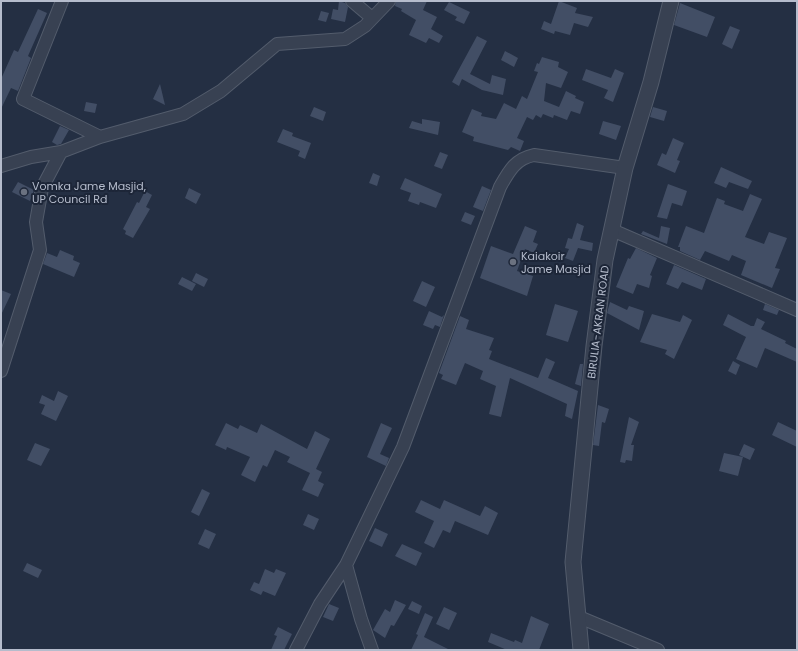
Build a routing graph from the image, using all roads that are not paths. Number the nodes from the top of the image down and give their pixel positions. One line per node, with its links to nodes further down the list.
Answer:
1 (62, 1): 6 (street)
2 (352, 1): 5 (street)
3 (389, 1): 5 (street)
4 (671, 1): 9 (street, BIRULIA-AKRAN ROAD)
5 (372, 18): 6 (street)
6 (100, 137): 7 (street)
7 (61, 152): 8 (street); 12 (street)
8 (1, 166)
9 (625, 168): 10 (street, BIRULIA-AKRAN ROAD); 13 (street)
10 (612, 230): 11 (street); 14 (street, BIRULIA-AKRAN ROAD)
11 (797, 310)
12 (1, 371)
13 (346, 565): 15 (street); 16 (street)
14 (579, 617): 17 (street, BIRULIA-AKRAN ROAD); 18 (street)
15 (296, 650)
16 (372, 650)
17 (581, 650)
18 (658, 650)

